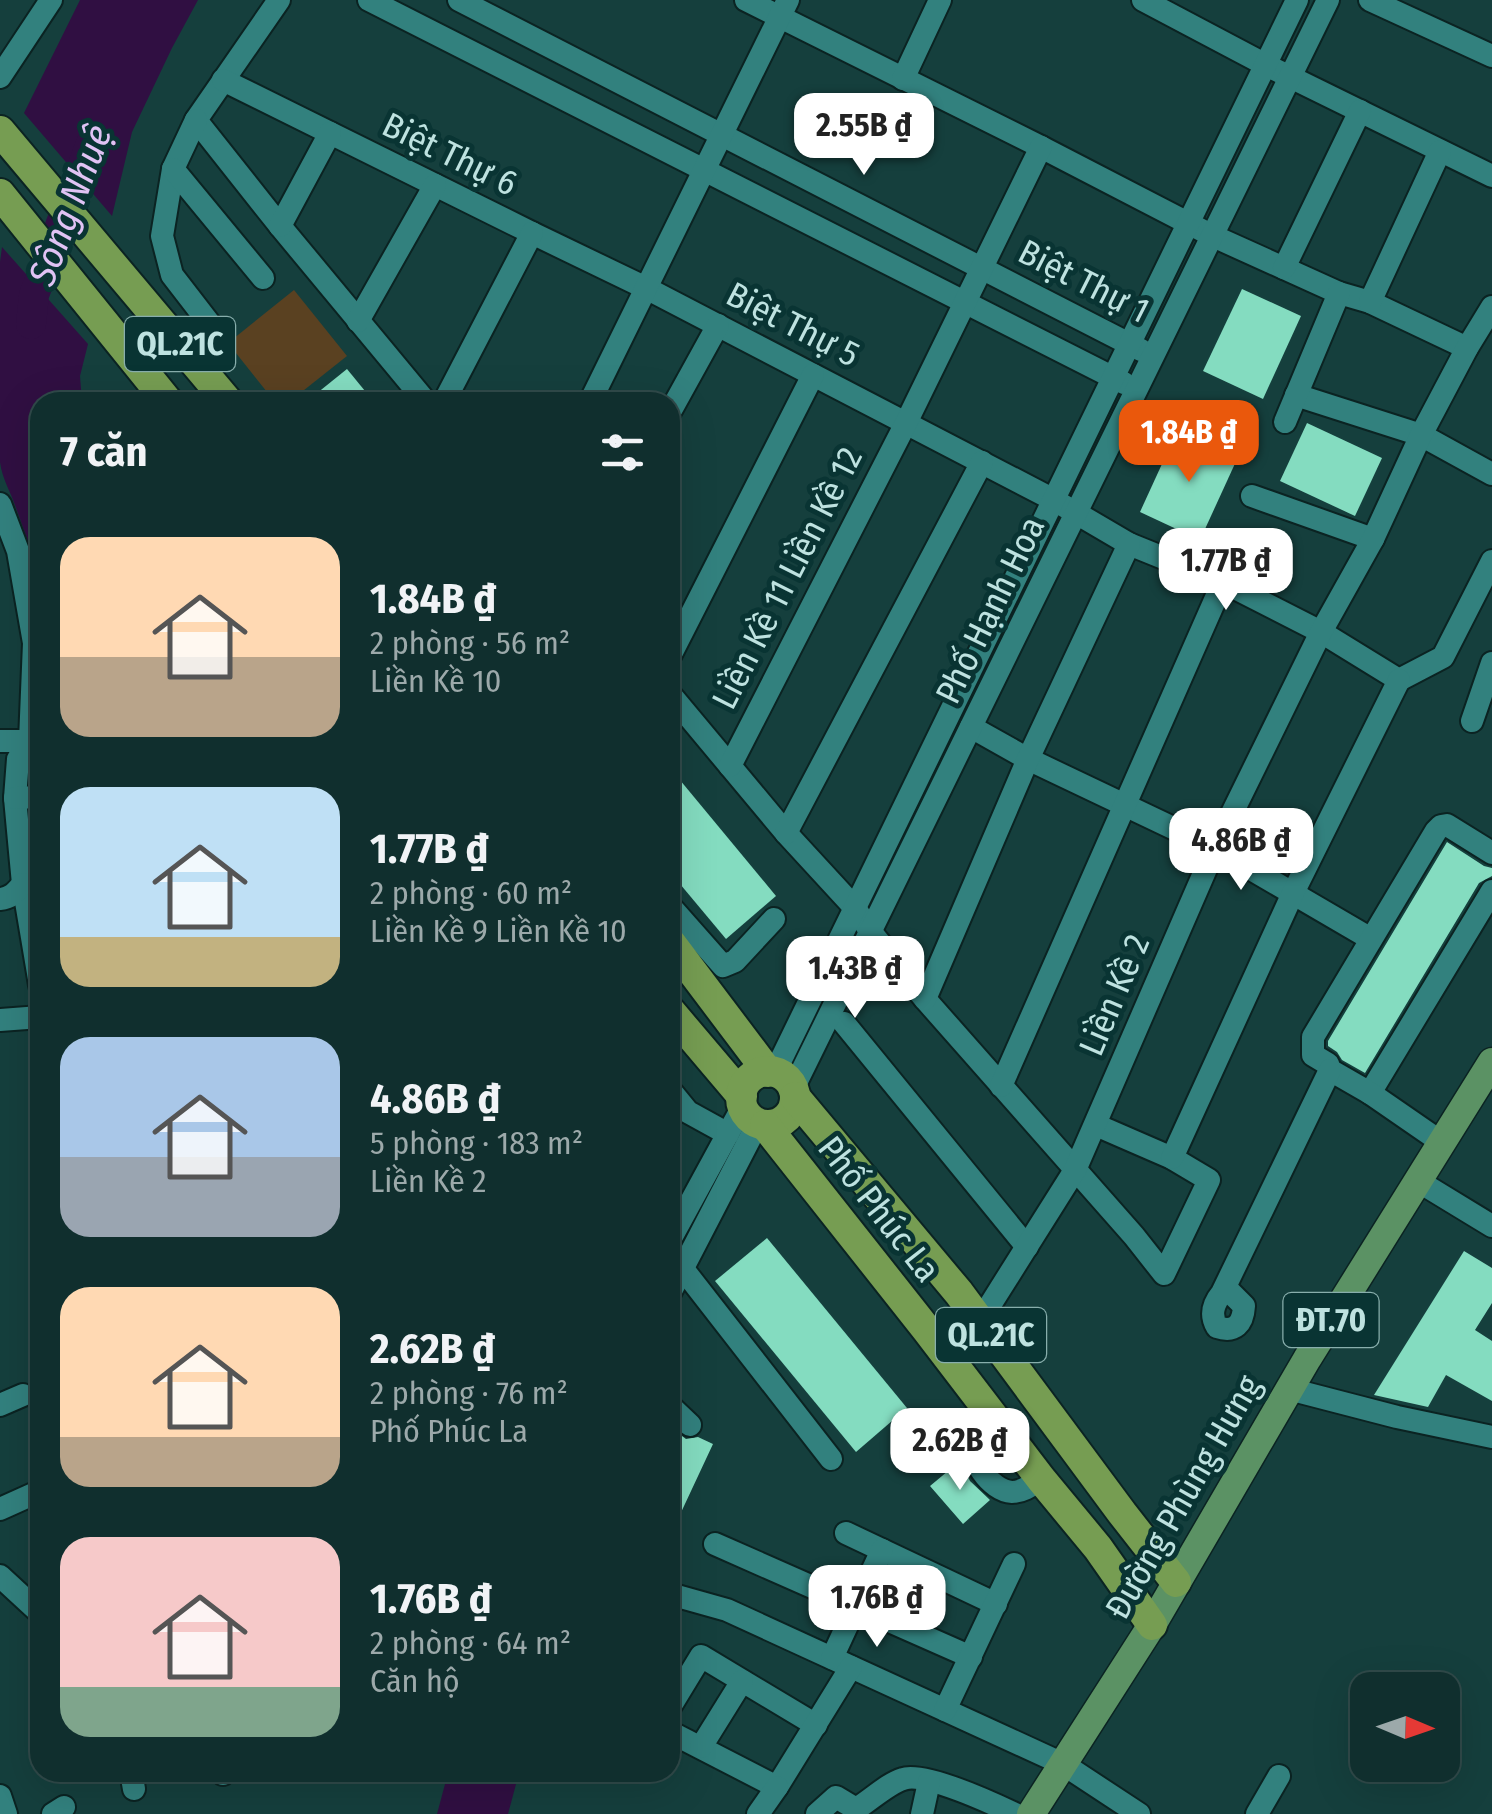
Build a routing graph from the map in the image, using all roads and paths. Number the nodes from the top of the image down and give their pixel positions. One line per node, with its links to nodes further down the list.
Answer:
1 (50, 0): 14 (street)
2 (279, 0): 17 (street)
3 (369, 0): 26 (street)
4 (459, 0): 22 (street, Biệt Thự 1)
5 (746, 0): 11 (street)
6 (940, 0): 16 (street)
7 (1143, 0): 13 (street)
8 (1297, 0): 13 (street, Phố Hạnh Hoa)
9 (1328, 0): 15 (street, Phố Hạnh Hoa)
10 (1370, 0): 12 (street)
11 (784, 8): 16 (street); 22 (street)
12 (1492, 56)
13 (1266, 65): 15 (street); 30 (street, Phố Hạnh Hoa)
14 (0, 77)
15 (1291, 77): 18 (street); 33 (street, Phố Hạnh Hoa)
16 (903, 78): 23 (street)
17 (223, 80): 19 (street); 21 (street, Biệt Thự 6)
18 (1360, 110): 24 (street); 35 (street)
19 (196, 120): 25 (street); 31 (street)
20 (0, 131): 39 (highway, QL.21C)
21 (330, 133): 28 (street, Biệt Thự 6); 31 (street)
22 (722, 135): 26 (street); 34 (street, Biệt Thự 1)
23 (1041, 147): 30 (street); 34 (street, Liền Kề 11 Liền Kề 12)
24 (1440, 151): 27 (street); 42 (street)
25 (173, 169): 36 (street); 37 (street)
26 (705, 170): 38 (street); 41 (street)
27 (1492, 176)
28 (435, 186): 32 (street, Biệt Thự 6); 44 (street)
29 (0, 194): 53 (highway, QL.21C)
30 (1189, 222): 33 (street); 47 (street, Phố Hạnh Hoa)
31 (280, 226): 44 (street)
32 (532, 234): 38 (street, Biệt Thự 6); 56 (street)
33 (1212, 236): 35 (street); 49 (street, Phố Hạnh Hoa)
34 (982, 268): 41 (street, Liền Kề 11 Liền Kề 12); 47 (street, Biệt Thự 1)
35 (1284, 268): 40 (street)
36 (172, 275): 39 (street); 46 (street)
37 (263, 278)
38 (646, 288): 45 (street, Biệt Thự 5); 57 (street)
39 (137, 293): 54 (highway, QL.21C)
40 (1339, 293): 42 (street); 59 (street)
41 (966, 302): 51 (street); 61 (street, Liền Kề 11 Liền Kề 12)
42 (1370, 302): 48 (street)
43 (1492, 307): 48 (street, Liền Kề 2)
44 (358, 320): 55 (street)
45 (718, 325): 50 (street, Biệt Thự 5); 58 (street)
46 (223, 342)
47 (1130, 344): 49 (street, Biệt Thự 1); 51 (street, Phố Hạnh Hoa)
48 (1467, 348): 62 (street, Liền Kề 2)
49 (1153, 356): 52 (street, Phố Hạnh Hoa)
50 (813, 375): 61 (street, Biệt Thự 5); 76 (street)
51 (1114, 377): 52 (street); 66 (street, Phố Hạnh Hoa)
52 (1137, 390): 68 (street, Phố Hạnh Hoa)
53 (160, 392)
54 (220, 392)
55 (418, 392)
56 (449, 392)
57 (595, 392)
58 (680, 394)
59 (1296, 395): 60 (street); 62 (street)
60 (1285, 422)
61 (906, 423): 63 (street, Biệt Thự 5); 85 (street, Liền Kề 11 Liền Kề 12)
62 (1421, 435): 64 (street); 69 (street, Liền Kề 2)
63 (982, 462): 66 (street, Biệt Thự 5); 89 (street)
64 (1492, 474)
65 (1252, 496): 69 (street)
66 (1054, 500): 68 (street, Biệt Thự 5); 96 (street, Phố Hạnh Hoa)
67 (0, 504): 72 (street)
68 (1077, 512): 70 (street, Biệt Thự 5); 81 (street, Phố Hạnh Hoa)
69 (1373, 539): 75 (street, Liền Kề 2)
70 (1129, 544): 73 (street, Biệt Thự 5); 84 (street)
71 (1492, 561): 78 (street)
72 (11, 574): 74 (street)
73 (1223, 582): 75 (street, Biệt Thự 5); 88 (street)
74 (30, 632)
75 (1321, 632): 78 (street, Biệt Thự 5); 90 (street, Liền Kề 2)
76 (680, 636)
77 (1492, 664): 80 (street)
78 (1399, 680): 94 (street)
79 (680, 706): 85 (street)
80 (1472, 721)
81 (971, 727): 84 (street); 100 (street, Phố Hạnh Hoa)
82 (30, 740): 83 (street); 87 (street)
83 (0, 741)
84 (1028, 758): 88 (street); 103 (street)
85 (730, 766): 89 (street)
86 (30, 797): 87 (street)
87 (15, 798): 92 (street)
88 (1126, 806): 90 (street); 111 (street)
89 (786, 832): 96 (street)
90 (1215, 848): 94 (street); 115 (street, Liền Kề 2)
91 (1492, 853): 101 (street)
92 (23, 884): 95 (street); 99 (street)
93 (1492, 891): 112 (street)
94 (1293, 893): 101 (street); 118 (street)
95 (0, 898)
96 (855, 908): 100 (street); 110 (street, Phố Hạnh Hoa)
97 (680, 917): 98 (street)
98 (774, 919)
99 (30, 926)
100 (870, 932): 103 (street); 110 (street, Phố Hạnh Hoa)
101 (1371, 940): 109 (street)
102 (680, 954): 110 (highway, Phố Phúc La / QL.21C)
103 (925, 999): 111 (street)
104 (30, 1018): 105 (street)
105 (0, 1020)
106 (680, 1023): 114 (highway, Phố Phúc La / QL.21C)
107 (844, 1024): 123 (street)
108 (1492, 1062): 117 (main road, Đường Phùng Hưng / ĐT.70)
109 (1330, 1070): 112 (street); 126 (street)
110 (783, 1082): 114 (highway); 114 (highway); 127 (highway, Phố Phúc La / QL.21C)
111 (1001, 1086): 119 (street)
112 (1370, 1093): 117 (street)
113 (680, 1102): 116 (street)
114 (752, 1113): 116 (street); 124 (street); 147 (highway, Phố Phúc La / QL.21C)
115 (1096, 1125): 118 (street); 119 (street, Liền Kề 2)
116 (728, 1134): 121 (street)
117 (1442, 1142): 120 (main road, Đường Phùng Hưng / ĐT.70)
118 (1172, 1158): 119 (street)
119 (1075, 1170): 123 (street, Liền Kề 2)
120 (1418, 1181): 122 (street); 128 (main road, Đường Phùng Hưng / ĐT.70)
121 (680, 1222)
122 (1492, 1226)
123 (1027, 1248): 127 (street, Liền Kề 2)
124 (683, 1269): 125 (street); 134 (street)
125 (680, 1275)
126 (1222, 1293)
127 (980, 1321): 142 (highway, Phố Phúc La / QL.21C)
128 (1289, 1389): 133 (street); 142 (main road, Đường Phùng Hưng / ĐT.70)
129 (23, 1395): 130 (street)
130 (0, 1405)
131 (680, 1416): 132 (street)
132 (690, 1425)
133 (1492, 1437)
134 (831, 1459)
135 (30, 1496): 136 (street)
136 (0, 1509)
137 (846, 1533): 139 (street)
138 (715, 1544): 146 (street)
139 (882, 1550): 145 (street); 146 (street)
140 (1014, 1564): 145 (street)
141 (0, 1576): 144 (street)
142 (1176, 1582): 147 (main road, Đường Phùng Hưng / ĐT.70)
143 (680, 1597): 149 (street)
144 (30, 1604)
145 (996, 1604): 148 (street)
146 (856, 1606): 148 (street); 149 (street)
147 (1152, 1626): 156 (main road, Đường Phùng Hưng / ĐT.70)
148 (971, 1657): 152 (street)
149 (842, 1662): 152 (street); 153 (street)
150 (742, 1681): 151 (street); 153 (street); 155 (street)
151 (680, 1690)
152 (945, 1710): 156 (street)
153 (816, 1726): 159 (street)
154 (680, 1737): 155 (street)
155 (701, 1747): 159 (street)
156 (1063, 1764): 166 (main road, ĐT.70); 167 (street)
157 (1279, 1776): 168 (street)
158 (929, 1782): 163 (street); 164 (street); 165 (street)
159 (778, 1787): 162 (street)
160 (0, 1796): 161 (street)
161 (5, 1814)
162 (758, 1814)
163 (817, 1814)
164 (922, 1814)
165 (1015, 1814)
166 (1032, 1814)
167 (1139, 1814)
168 (1257, 1814)

